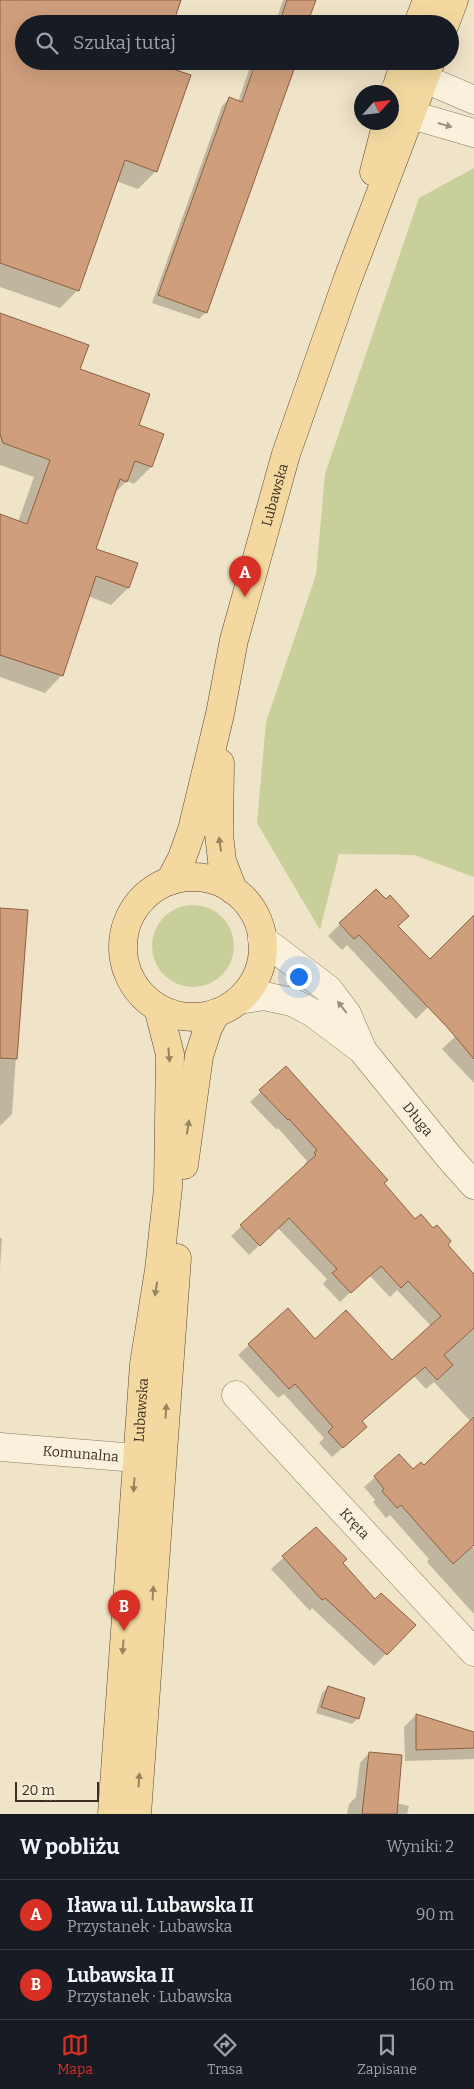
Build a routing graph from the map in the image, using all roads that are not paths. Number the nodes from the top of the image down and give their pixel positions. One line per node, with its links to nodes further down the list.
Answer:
1 (427, 0): 3 (main road)
2 (454, 0): 4 (main road)
3 (421, 15)
4 (448, 15)
5 (403, 70): 7 (main road, Lubawska)
6 (428, 70): 8 (street); 9 (main road, Lubawska)
7 (399, 92)
8 (474, 100)
9 (399, 104)
10 (399, 108): 12 (street, one-way to 12)
11 (390, 130): 13 (main road, Lubawska)
12 (474, 134)
13 (220, 714): 14 (main road, Lubawska); 15 (main road, Lubawska, one-way to 13)
14 (170, 881): 15 (main road); 18 (main road)
15 (233, 890): 16 (main road)
16 (262, 939): 17 (main road); 19 (street, Długa, one-way to 16)
17 (227, 1007): 18 (main road); 19 (street, Długa); 24 (main road, Lubawska, one-way to 17)
18 (158, 1008): 23 (main road, Lubawska, one-way to 23)
19 (362, 1050): 20 (street, Długa)
20 (474, 1185)
21 (236, 1395): 25 (street, Kręta)
22 (0, 1447): 23 (street, Komunalna)
23 (136, 1458): 24 (street, Komunalna); 26 (main road, Lubawska, one-way to 26)
24 (163, 1460): 27 (main road, Lubawska, one-way to 24)
25 (474, 1652)
26 (112, 1814)
27 (137, 1814)

